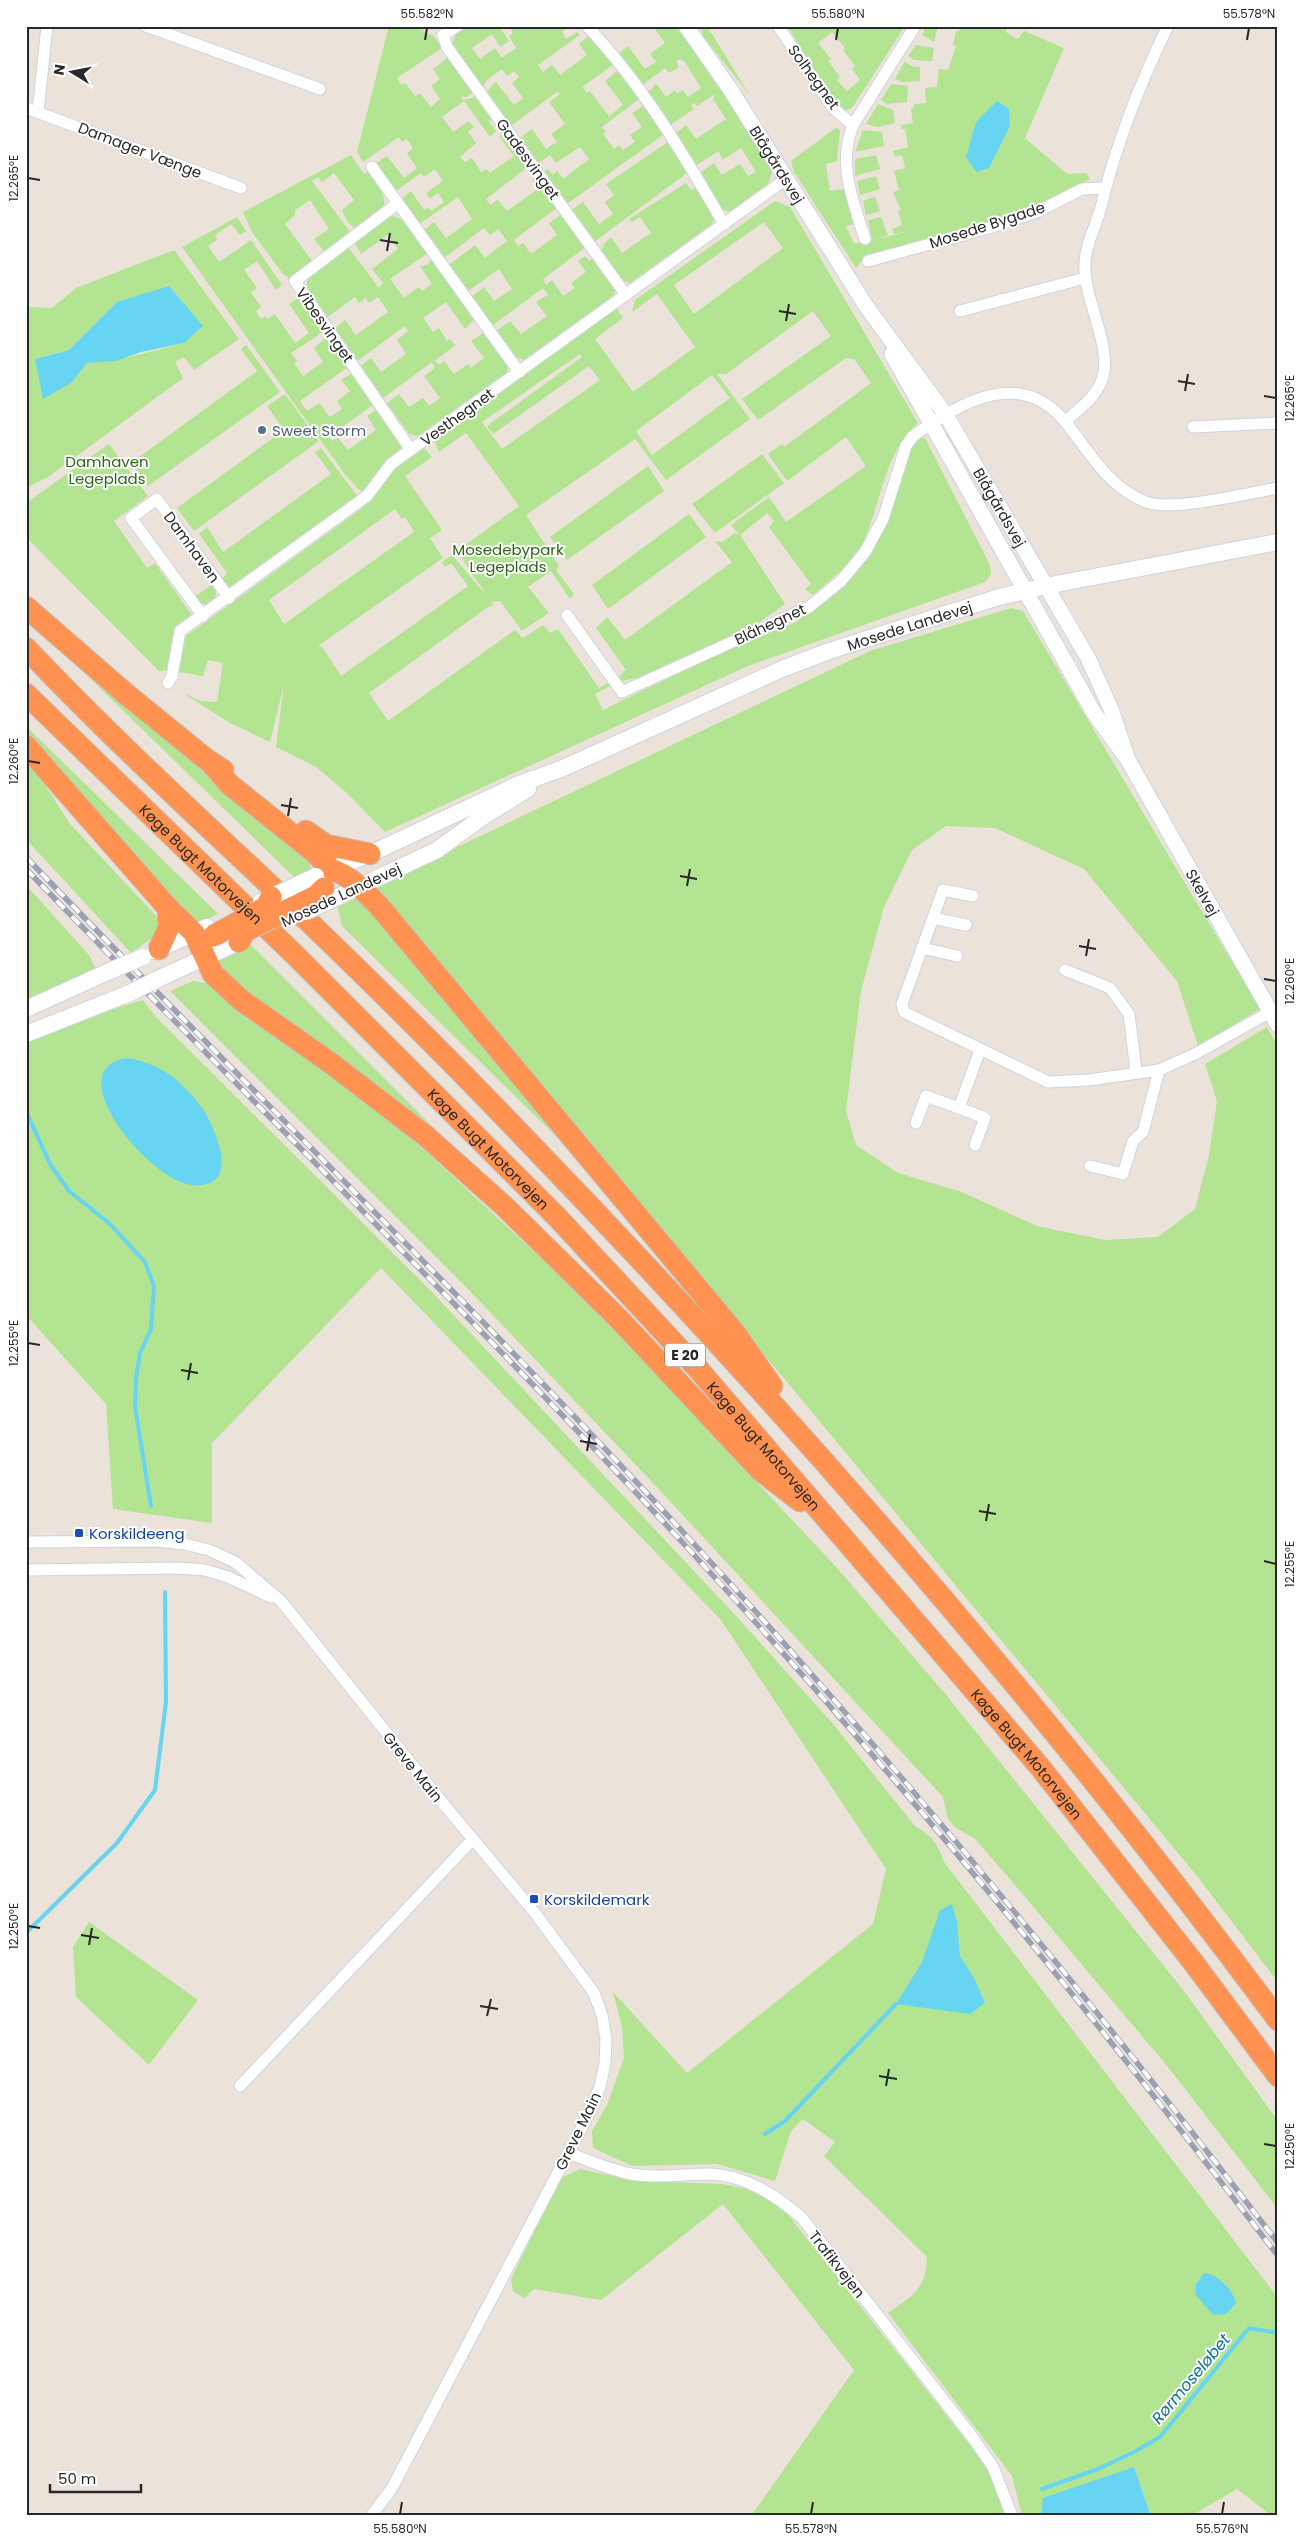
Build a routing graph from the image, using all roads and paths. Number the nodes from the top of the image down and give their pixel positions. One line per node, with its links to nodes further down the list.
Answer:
1 (47, 26): 11 (street)
2 (146, 26): 9 (street)
3 (457, 26): 22 (street, Gadesvinget)
4 (586, 26): 18 (street)
5 (686, 26): 14 (street, Blågårdsvej)
6 (778, 26): 12 (street, Solhegnet)
7 (915, 26): 12 (street, Solhegnet)
8 (1168, 26): 16 (street)
9 (320, 89)
10 (26, 108): 11 (street, Damager Vænge)
11 (38, 112): 15 (street, Damager Vænge)
12 (853, 125): 19 (street, Solhegnet)
13 (372, 166): 17 (street)
14 (786, 179): 18 (street, Vesthegnet); 23 (street, Blågårdsvej)
15 (241, 188)
16 (1104, 188): 20 (street, Mosede Bygade); 21 (street)
17 (398, 203): 25 (street); 31 (street, Vibesvinget)
18 (724, 224): 22 (street, Vesthegnet)
19 (865, 239)
20 (868, 261)
21 (1085, 278): 24 (street); 27 (street)
22 (626, 295): 25 (street, Vesthegnet)
23 (866, 306): 26 (street, Blågårdsvej); 29 (street, Blågårdsvej)
24 (960, 311)
25 (518, 372): 31 (street, Vesthegnet)
26 (946, 415): 27 (street, Blåhegnet); 29 (street, Blåhegnet); 34 (street, Blågårdsvej)
27 (1065, 422): 32 (street, Blåhegnet)
28 (1278, 423): 30 (street)
29 (930, 424): 35 (street, Blågårdsvej); 38 (street, Blåhegnet)
30 (1192, 427)
31 (411, 450): 36 (street, Vesthegnet)
32 (1278, 488)
33 (1278, 542): 34 (main road, Mosede Landevej)
34 (1046, 586): 35 (main road, Mosede Landevej); 44 (street, Skelvej)
35 (1027, 591): 44 (street, Skelvej); 46 (main road, Mosede Landevej)
36 (229, 598): 39 (street, Vesthegnet); 39 (street, Damhaven)
37 (26, 607): 45 (highway)
38 (567, 615)
39 (203, 616): 41 (street, Vesthegnet)
40 (26, 648): 70 (highway, Køge Bugt Motorvejen / E 20)
41 (168, 683)
42 (26, 694): 71 (highway, Køge Bugt Motorvejen / E 20)
43 (26, 746): 52 (highway)
44 (1128, 760): 61 (street, Skelvej)
45 (210, 763): 47 (highway); 48 (highway)
46 (561, 769): 47 (main road, Mosede Landevej); 49 (main road, Mosede Landevej)
47 (370, 854): 48 (main road, Mosede Landevej)
48 (326, 883): 49 (main road, Mosede Landevej); 49 (highway); 51 (main road, Mosede Landevej, bridge); 55 (highway, bridge)
49 (368, 883): 70 (highway)
50 (973, 896): 53 (street)
51 (271, 897): 55 (highway, bridge)
52 (168, 908): 55 (highway); 57 (highway)
53 (933, 918): 54 (street); 56 (street)
54 (966, 925)
55 (213, 941): 57 (main road); 62 (main road, bridge); 71 (highway)
56 (922, 948): 58 (street); 63 (street)
57 (151, 953): 60 (main road, bridge)
58 (956, 956)
59 (1065, 970): 65 (street)
60 (26, 1009)
61 (1274, 1019): 64 (street)
62 (26, 1034)
63 (980, 1050): 65 (street); 66 (street)
64 (1159, 1070): 65 (street); 69 (street)
65 (1136, 1072)
66 (959, 1108): 67 (street); 68 (street)
67 (916, 1123)
68 (975, 1145)
69 (1090, 1166)
70 (834, 1474): 76 (highway, Køge Bugt Motorvejen / E 20)
71 (834, 1528): 77 (highway, Køge Bugt Motorvejen / E 20)
72 (26, 1542): 74 (street, Greve Main)
73 (26, 1570): 74 (street, Greve Main)
74 (281, 1601): 75 (street, Greve Main)
75 (472, 1839): 78 (street); 79 (street, Greve Main)
76 (1278, 2020)
77 (1278, 2076)
78 (240, 2086)
79 (568, 2152): 80 (street, Greve Main); 81 (street, Trafikvejen)
80 (371, 2516)
81 (1012, 2516)

